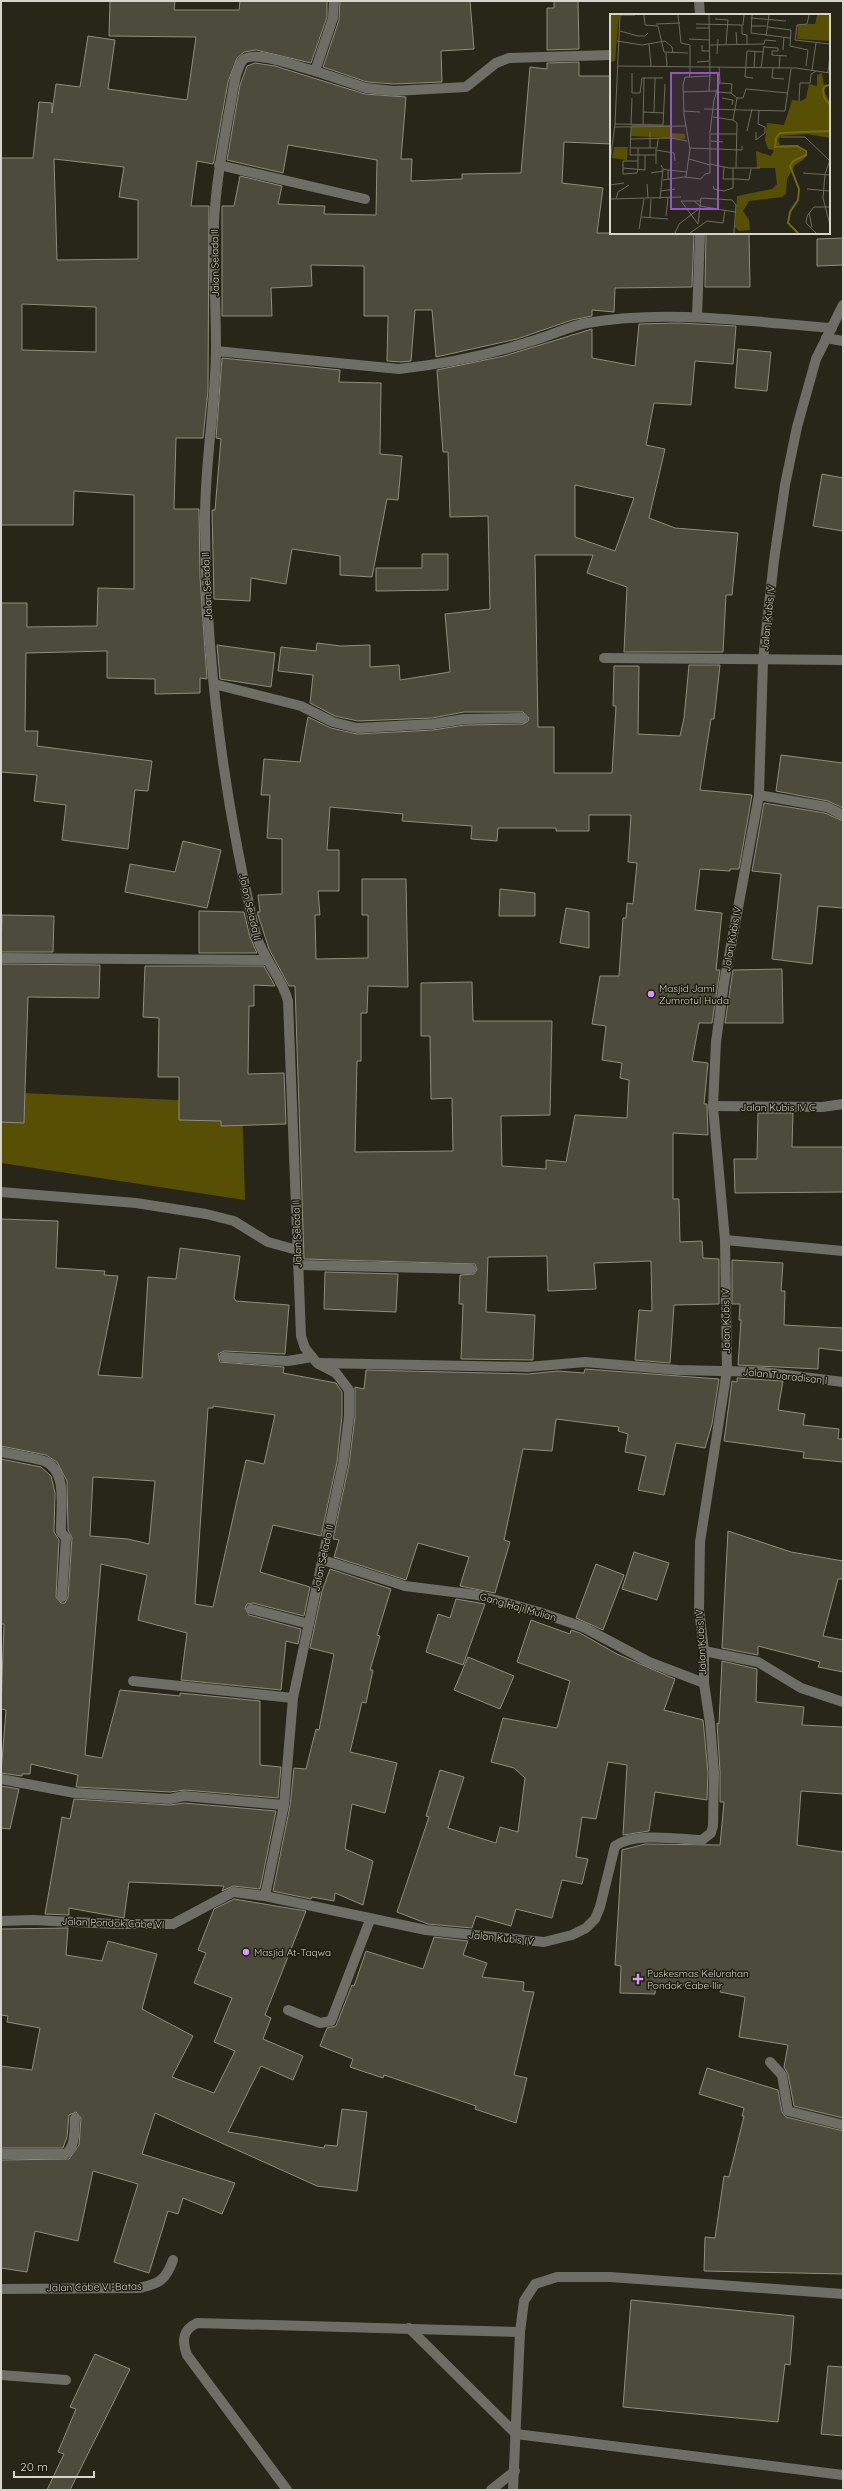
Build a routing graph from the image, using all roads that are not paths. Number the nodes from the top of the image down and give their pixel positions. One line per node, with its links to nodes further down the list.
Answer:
1 (334, 1): 5 (street)
2 (699, 1): 3 (street)
3 (700, 14)
4 (610, 55): 5 (street)
5 (315, 71): 6 (street, Jalan Selada II)
6 (219, 165): 7 (street); 14 (street, Jalan Selada II)
7 (365, 199)
8 (700, 234): 10 (street)
9 (843, 305): 11 (street, Jalan Kubis IV)
10 (697, 317): 11 (street); 14 (street)
11 (832, 328): 12 (street, Jalan Kubis IV)
12 (826, 338): 13 (street); 16 (street, Jalan Kubis IV)
13 (843, 341)
14 (216, 351): 18 (street, Jalan Selada II)
15 (604, 658): 16 (street)
16 (763, 660): 17 (street); 20 (street, Jalan Kubis IV)
17 (843, 660)
18 (214, 684): 19 (street); 23 (street, Jalan Selada II)
19 (523, 718)
20 (759, 795): 21 (street); 25 (street, Jalan Kubis IV)
21 (843, 815)
22 (1, 958): 23 (street)
23 (266, 960): 28 (street, Jalan Selada II)
24 (843, 1104): 25 (street, Jalan Kubis IV C)
25 (713, 1106): 27 (street, Jalan Kubis IV)
26 (1, 1192): 28 (street)
27 (725, 1240): 29 (street); 34 (street, Jalan Kubis IV)
28 (297, 1250): 30 (street, Jalan Selada II)
29 (843, 1251)
30 (298, 1265): 31 (street); 33 (street, Jalan Selada II)
31 (471, 1269)
32 (224, 1357): 33 (street, Jalan Tuaradisan I)
33 (315, 1360): 34 (street, Jalan Tuaradisan I); 37 (street, Jalan Selada II)
34 (727, 1370): 35 (street, Jalan Tuaradisan I); 41 (street, Jalan Kubis IV)
35 (843, 1382)
36 (1, 1452): 38 (street)
37 (323, 1560): 40 (street, Jalan Selada II); 43 (street, Gang Haji Mulian)
38 (62, 1597)
39 (251, 1609): 40 (street)
40 (308, 1624): 44 (street, Jalan Selada II)
41 (704, 1651): 43 (street, Jalan Kubis IV); 45 (street)
42 (133, 1681): 44 (street)
43 (704, 1683): 49 (street, Jalan Kubis IV)
44 (292, 1698): 47 (street, Jalan Selada II)
45 (843, 1702)
46 (1, 1779): 47 (street)
47 (284, 1805): 48 (street, Jalan Selada II)
48 (265, 1896): 49 (street, Jalan Kubis IV); 50 (street, Jalan Pondok Cabe VI)
49 (370, 1920): 51 (street)
50 (1, 1921)
51 (288, 2010)
52 (770, 2062): 54 (street)
53 (75, 2118): 55 (street)
54 (843, 2124)
55 (1, 2154)
56 (173, 2260): 57 (street, Jalan Cabe VI-Batas)
57 (1, 2289)
58 (843, 2294): 60 (street)
59 (409, 2328): 60 (street); 63 (street); 66 (street)
60 (520, 2332): 63 (street)
61 (1, 2376): 62 (street)
62 (66, 2380)
63 (516, 2434): 64 (street); 65 (street)
64 (515, 2471): 67 (street); 68 (street)
65 (843, 2475)
66 (287, 2490)
67 (491, 2490)
68 (513, 2490)

